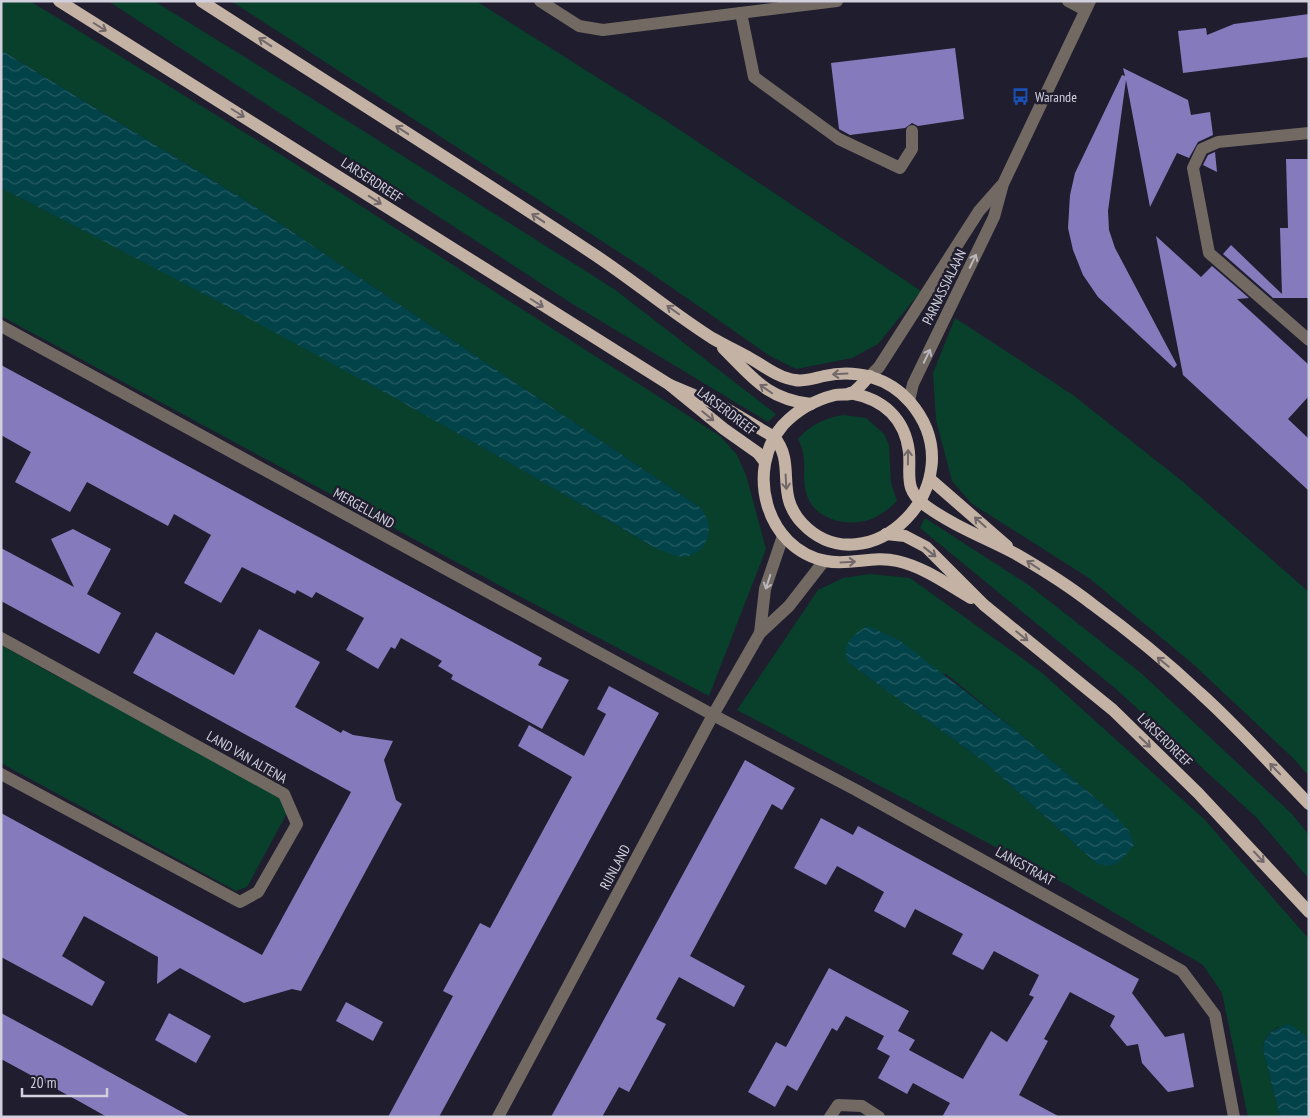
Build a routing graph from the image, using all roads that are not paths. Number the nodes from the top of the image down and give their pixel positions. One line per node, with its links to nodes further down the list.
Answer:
1 (59, 1): 15 (main road, LARSERDREEF, one-way to 15)
2 (201, 1): 12 (main road, one-way to 2)
3 (540, 1): 7 (street)
4 (837, 1): 7 (street)
5 (1068, 1): 6 (street, PARNASSIALAAN)
6 (1087, 6): 10 (street, PARNASSIALAAN)
7 (741, 13): 8 (street)
8 (912, 131)
9 (1309, 133): 13 (street)
10 (1002, 184): 14 (street, PARNASSIALAAN); 17 (street, PARNASSIALAAN, one-way to 10)
11 (1, 326): 31 (street, MERGELLAND)
12 (712, 338): 14 (main road, one-way to 12); 18 (main road, one-way to 12)
13 (1309, 340)
14 (870, 376): 16 (main road); 17 (main road)
15 (670, 385): 19 (main road, LARSERDREEF); 20 (main road, LARSERDREEF, one-way to 20)
16 (850, 394): 18 (main road); 22 (main road, one-way to 16)
17 (909, 401): 21 (main road)
18 (811, 404): 19 (main road)
19 (774, 437): 20 (main road); 25 (main road, one-way to 25)
20 (765, 462): 24 (main road)
21 (930, 479): 22 (main road); 26 (main road, one-way to 21)
22 (921, 502): 23 (main road); 26 (main road)
23 (886, 534): 25 (main road); 28 (main road, LARSERDREEF, one-way to 28)
24 (783, 536): 27 (main road); 29 (street, RIJNLAND, one-way to 29)
25 (844, 544): 27 (main road)
26 (1016, 554): 33 (main road, one-way to 26)
27 (824, 561): 28 (main road, LARSERDREEF, one-way to 28); 29 (street, RIJNLAND)
28 (984, 605): 34 (main road, LARSERDREEF, one-way to 34)
29 (760, 633): 31 (street, RIJNLAND)
30 (1, 638): 32 (street, LAND VAN ALTENA)
31 (713, 715): 35 (street, RIJNLAND); 38 (street, LANGSTRAAT)
32 (1, 774)
33 (1309, 804)
34 (1309, 912)
35 (498, 1117)
36 (830, 1117): 37 (street)
37 (879, 1117)
38 (1234, 1117)

